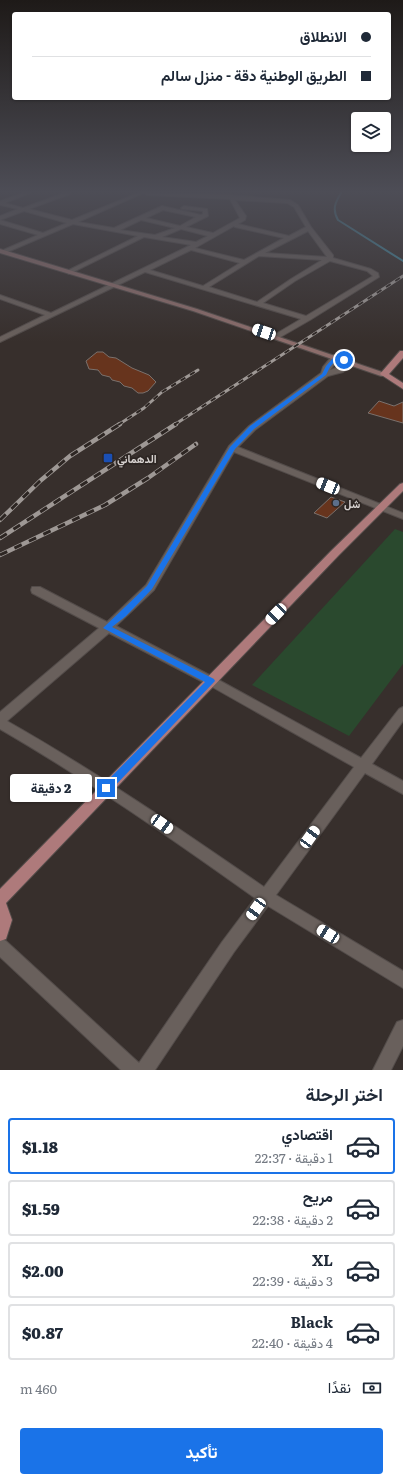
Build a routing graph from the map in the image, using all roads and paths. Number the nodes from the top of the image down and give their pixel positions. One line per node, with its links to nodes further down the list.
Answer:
1 (22, 243): 8 (street)
2 (128, 243): 13 (street)
3 (190, 243): 6 (street)
4 (281, 243): 9 (street)
5 (321, 243): 10 (street)
6 (196, 244): 7 (street)
7 (190, 248): 11 (street); 12 (street)
8 (2, 252): 13 (main road)
9 (258, 254): 10 (street); 11 (street)
10 (329, 259): 17 (street); 19 (street)
11 (244, 262): 15 (street)
12 (144, 270): 14 (street); 15 (street)
13 (69, 272): 14 (main road)
14 (112, 286): 18 (street); 20 (main road)
15 (205, 287): 17 (street)
16 (0, 297): 18 (street)
17 (259, 303): 19 (street)
18 (51, 315): 21 (street)
19 (308, 319): 20 (street)
20 (278, 337): 23 (main road)
21 (0, 340)
22 (403, 353): 26 (main road)
23 (336, 357): 24 (main road); 25 (street)
24 (352, 363): 25 (street); 26 (main road)
25 (324, 374): 29 (street)
26 (384, 374): 27 (main road); 28 (main road)
27 (403, 380)
28 (403, 387)
29 (232, 448): 31 (street); 34 (street)
30 (403, 486): 31 (main road)
31 (381, 508): 32 (street); 35 (main road)
32 (403, 516)
33 (36, 590): 34 (street)
34 (107, 628): 35 (street); 37 (street)
35 (211, 681): 39 (street); 40 (main road)
36 (403, 712): 39 (street)
37 (0, 719)
38 (0, 723): 40 (street)
39 (362, 765): 41 (street); 42 (street)
40 (106, 788): 42 (street); 43 (main road)
41 (403, 788)
42 (265, 896): 47 (street); 50 (street)
43 (0, 899)
44 (0, 907): 45 (main road)
45 (0, 934)
46 (0, 946): 49 (street)
47 (403, 980)
48 (403, 1028): 51 (street)
49 (134, 1070)
50 (145, 1070)
51 (382, 1070)

